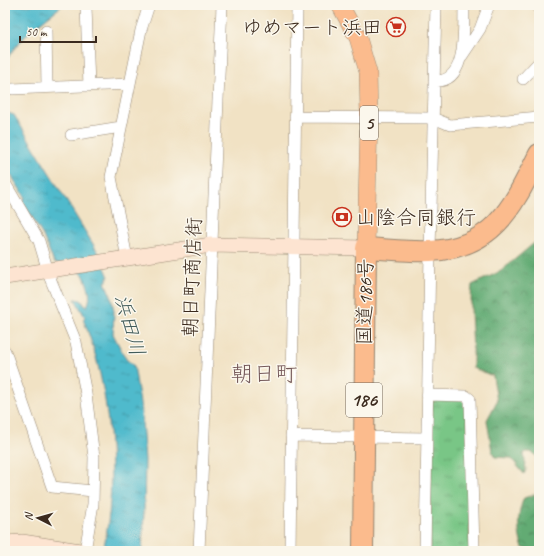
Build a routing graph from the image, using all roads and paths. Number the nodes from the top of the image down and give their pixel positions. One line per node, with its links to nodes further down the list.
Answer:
1 (149, 5): 14 (street)
2 (222, 5): 26 (street, 朝日町商店街)
3 (297, 5): 18 (street)
4 (340, 5): 19 (main road, 5)
5 (436, 5): 13 (street)
6 (464, 5): 10 (street)
7 (489, 5): 10 (street)
8 (86, 7): 15 (street)
9 (46, 30): 16 (street)
10 (462, 56): 13 (street)
11 (539, 62): 12 (street)
12 (523, 79)
13 (434, 81): 21 (street)
14 (130, 84): 15 (street); 22 (street)
15 (89, 86): 16 (street)
16 (47, 88): 17 (street)
17 (12, 89)
18 (295, 117): 19 (street); 27 (street)
19 (369, 117): 21 (street); 28 (main road, 5)
20 (539, 117): 21 (street)
21 (433, 118): 29 (street)
22 (120, 127): 23 (street); 30 (street)
23 (70, 135)
24 (539, 154): 29 (highway, 国道186号)
25 (5, 183): 31 (street)
26 (211, 246): 27 (street); 30 (street); 43 (street, 朝日町商店街)
27 (293, 246): 28 (street); 35 (street)
28 (366, 248): 29 (highway, 国道186号); 36 (highway, 国道186号 / 186)
29 (430, 251): 34 (street)
30 (127, 258): 31 (street)
31 (51, 270): 32 (street); 38 (street)
32 (5, 277)
33 (5, 351): 38 (street)
34 (428, 396): 37 (street); 47 (street)
35 (291, 436): 36 (street); 44 (street)
36 (364, 437): 37 (street); 45 (highway, 国道186号 / 186)
37 (427, 438): 46 (street)
38 (93, 491): 42 (street)
39 (5, 544): 40 (street); 41 (street)
40 (6, 551)
41 (80, 551)
42 (84, 551)
43 (199, 551)
44 (290, 551)
45 (363, 551)
46 (425, 551)
47 (474, 551)

